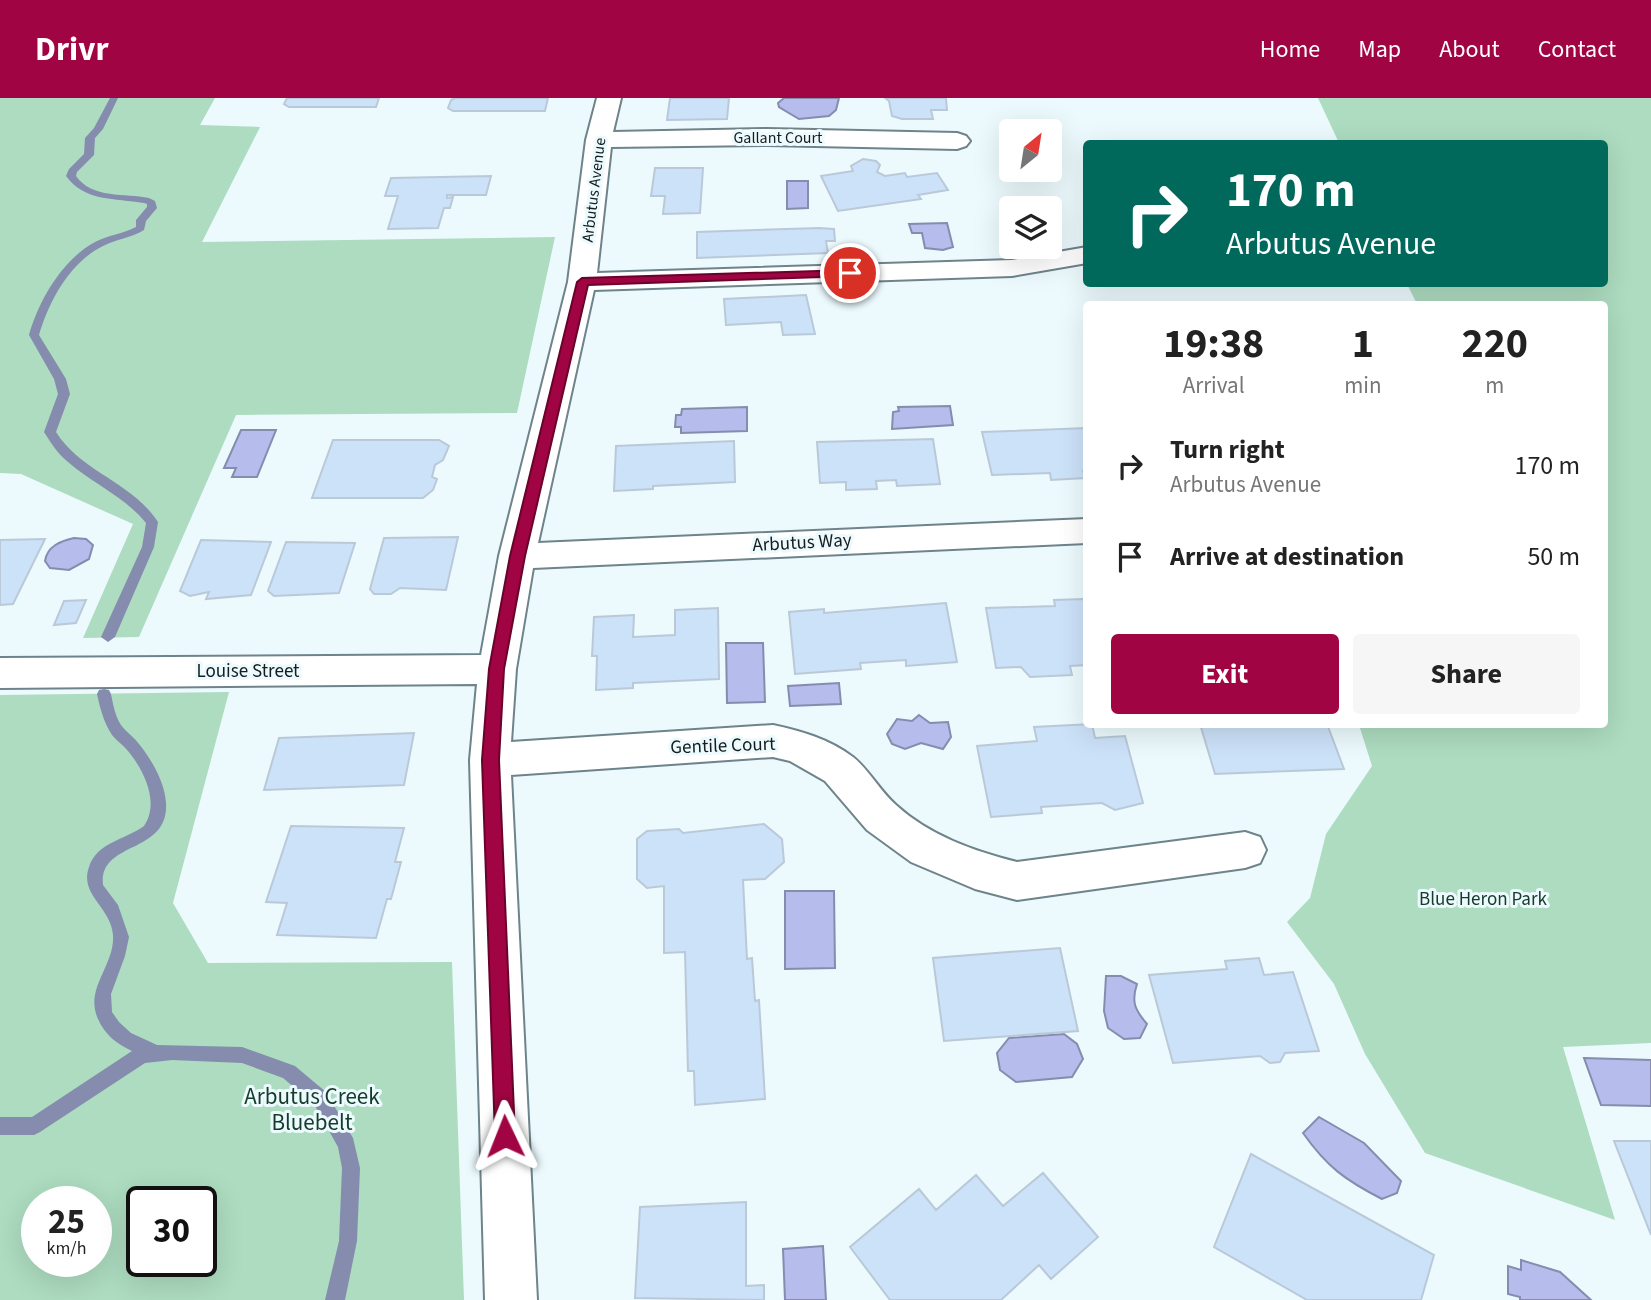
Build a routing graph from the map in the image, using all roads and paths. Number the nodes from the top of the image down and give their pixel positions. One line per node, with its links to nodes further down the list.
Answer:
1 (609, 98): 2 (street, Arbutus Avenue)
2 (599, 140): 3 (street, Gallant Court); 5 (street, Arbutus Avenue)
3 (957, 141)
4 (1083, 256): 5 (street)
5 (582, 282): 7 (street, Arbutus Avenue)
6 (1083, 531): 7 (street, Arbutus Way)
7 (517, 556): 8 (street, Arbutus Avenue)
8 (497, 669): 9 (street, Louise Street); 10 (street, Arbutus Avenue)
9 (0, 673)
10 (491, 760): 11 (street, Gentile Court); 12 (street, Arbutus Avenue)
11 (1245, 850)
12 (511, 1300)

